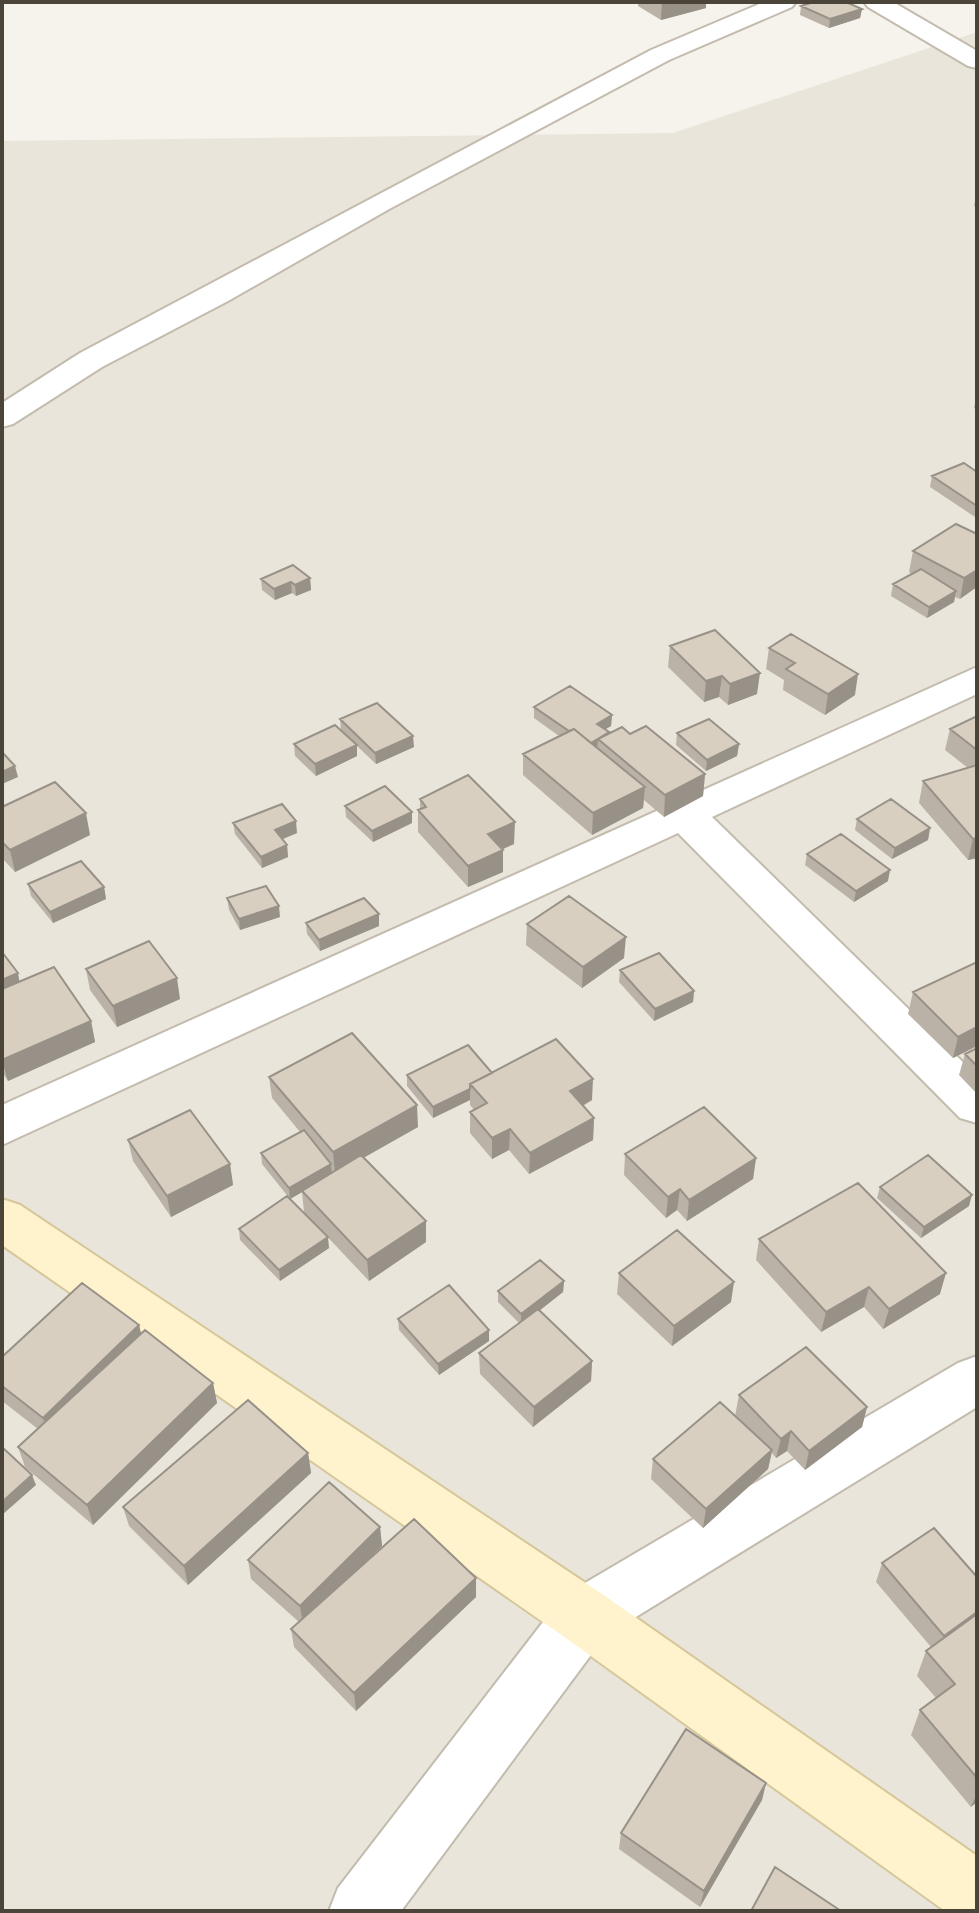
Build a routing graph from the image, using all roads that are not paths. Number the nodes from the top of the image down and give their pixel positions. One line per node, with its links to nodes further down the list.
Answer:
1 (784, 2): 4 (street)
2 (876, 2): 3 (street)
3 (977, 61)
4 (2, 417)
5 (977, 679): 6 (street)
6 (685, 815): 7 (street); 8 (street)
7 (977, 1105)
8 (2, 1126)
9 (2, 1219): 11 (street)
10 (977, 1379): 11 (street)
11 (584, 1616): 12 (street); 13 (street)
12 (977, 1895)
13 (361, 1911)

